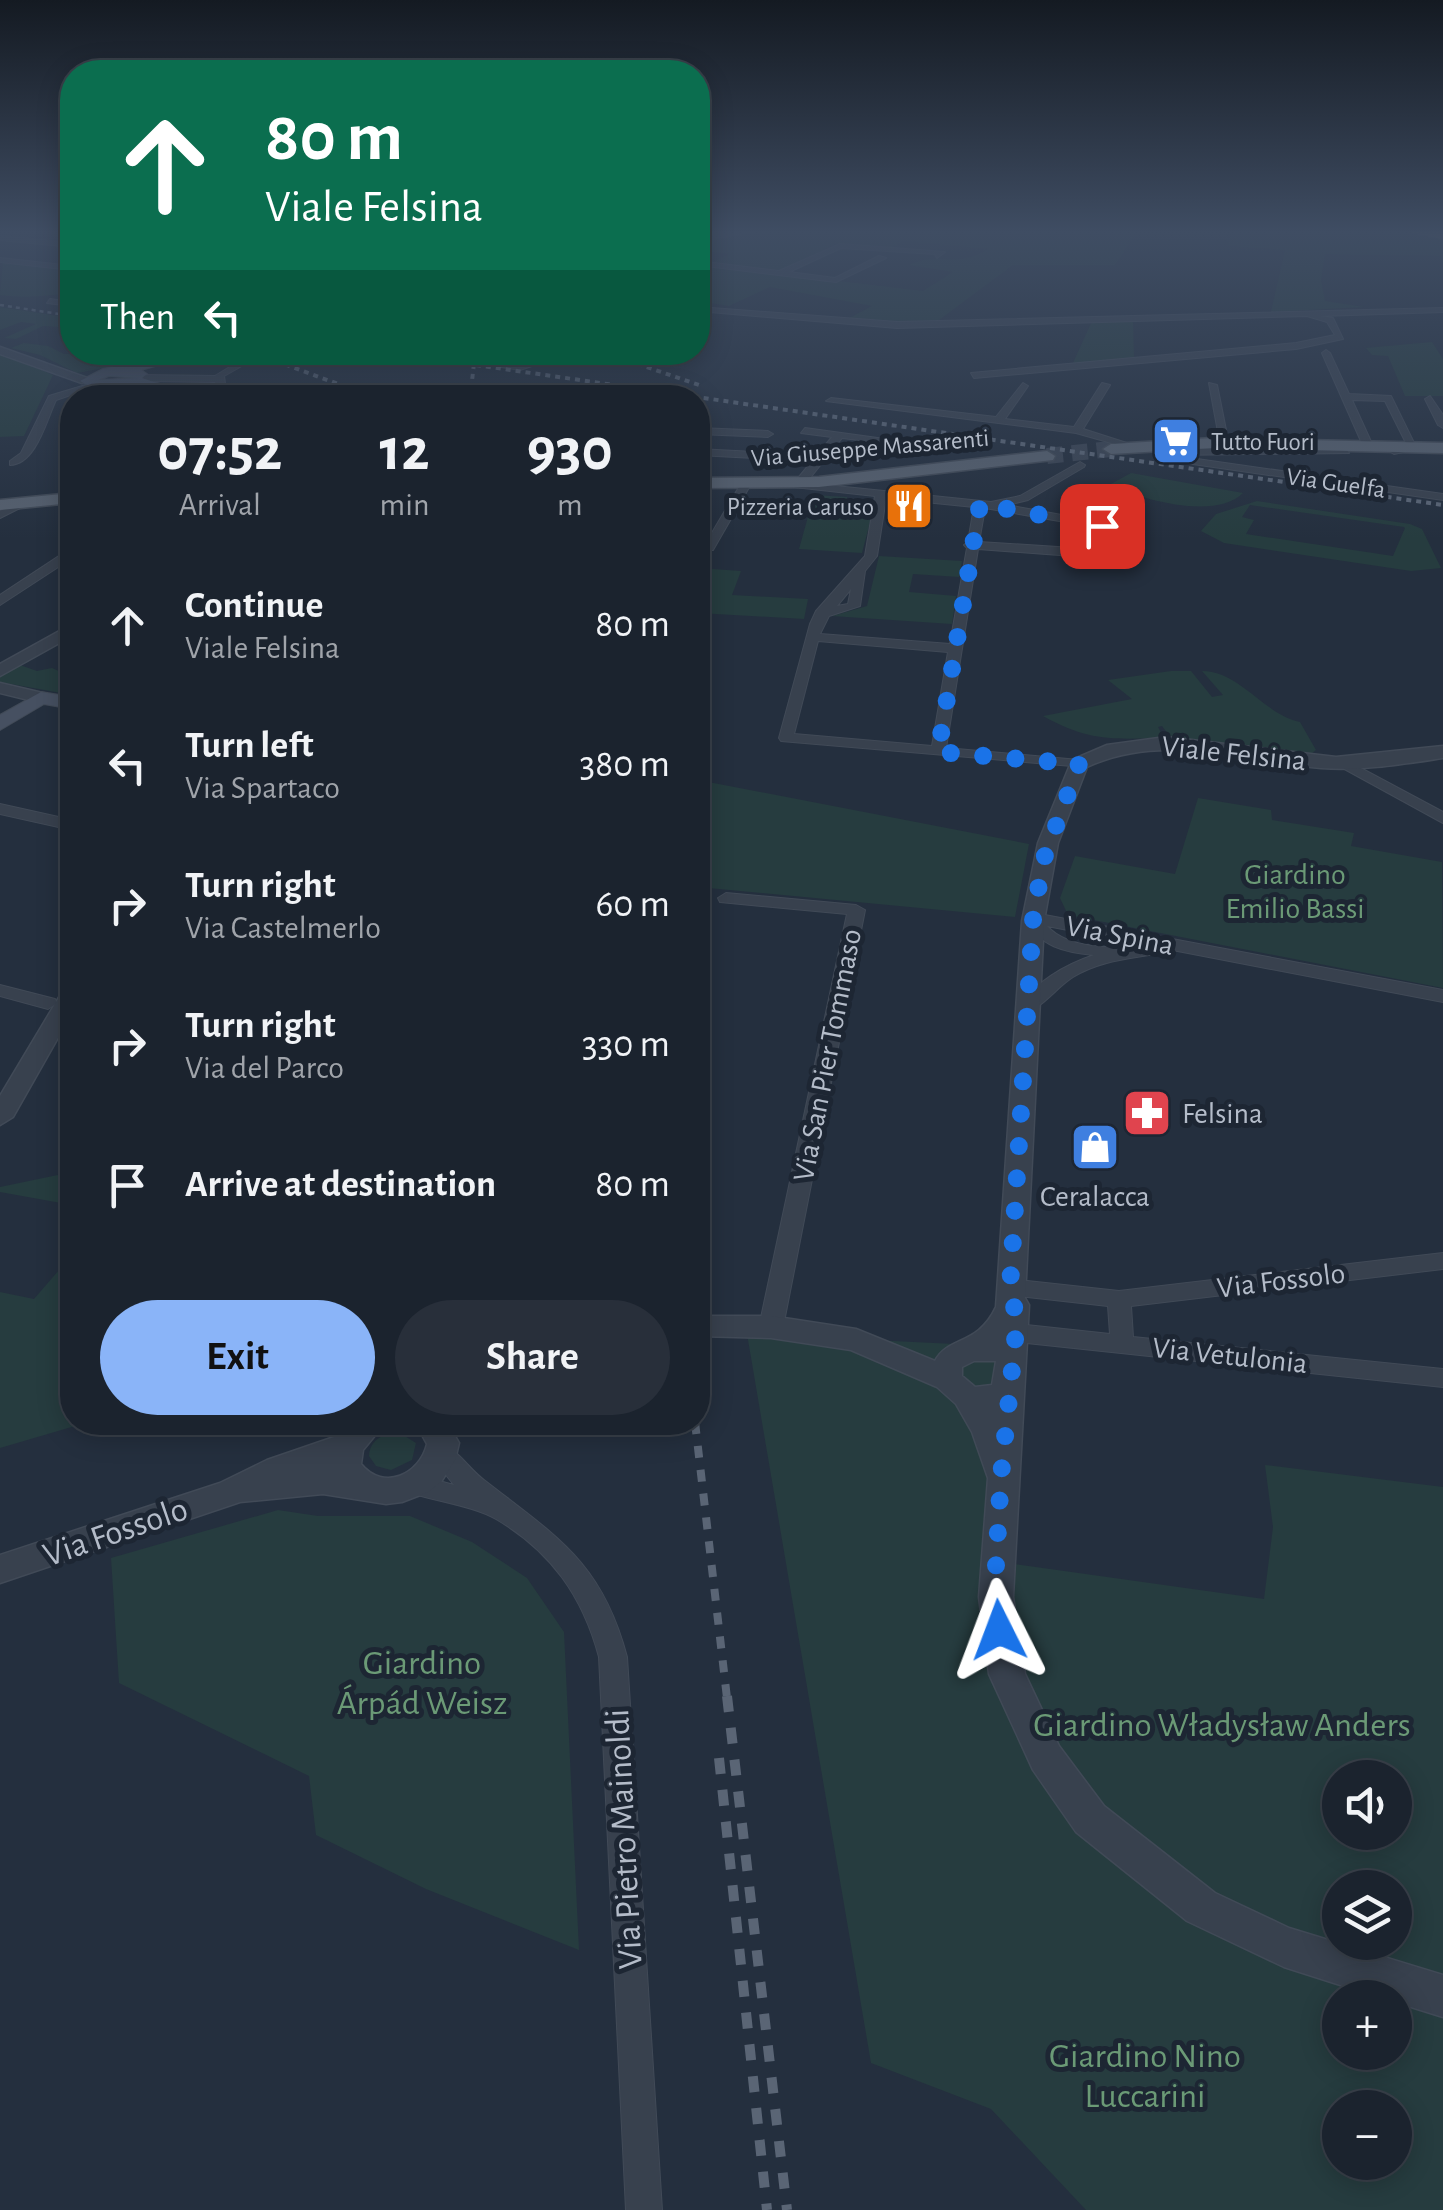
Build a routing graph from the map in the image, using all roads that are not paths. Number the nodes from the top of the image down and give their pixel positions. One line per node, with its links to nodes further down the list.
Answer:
1 (1338, 333): 6 (street)
2 (0, 350): 9 (street)
3 (1326, 353): 17 (street)
4 (160, 365): 7 (main road)
5 (234, 365): 8 (street)
6 (974, 374)
7 (134, 378): 8 (street); 9 (main road); 11 (main road)
8 (217, 379): 12 (street)
9 (92, 380): 10 (street)
10 (81, 385)
11 (151, 385)
12 (219, 385)
13 (1104, 385): 24 (street)
14 (1212, 385): 30 (street)
15 (1023, 386): 21 (street)
16 (60, 394): 39 (street)
17 (1345, 397): 31 (street); 32 (street)
18 (1430, 399): 23 (street)
19 (831, 401): 21 (street)
20 (713, 420): 22 (street)
21 (999, 420): 24 (street)
22 (710, 424)
23 (1443, 425)
24 (1077, 430): 33 (street)
25 (806, 431): 28 (street)
26 (710, 432): 27 (street)
27 (768, 434)
28 (838, 436): 29 (street); 43 (street)
29 (909, 443)
30 (1226, 443): 31 (main road); 33 (main road)
31 (1368, 446): 32 (main road)
32 (1413, 447): 34 (main road); 35 (street)
33 (1120, 448)
34 (1443, 448)
35 (1278, 450): 41 (street); 41 (street, Via Guelfa)
36 (710, 453): 37 (street)
37 (774, 456)
38 (1047, 456): 43 (main road, Via Giuseppe Massarenti)
39 (14, 462)
40 (1080, 465): 50 (street)
41 (1276, 473): 46 (street, Via Guelfa)
42 (710, 482): 44 (main road, Via Giuseppe Massarenti)
43 (797, 483): 44 (main road, Via Giuseppe Massarenti); 45 (street)
44 (746, 484): 54 (street)
45 (881, 496): 50 (street); 59 (street)
46 (1443, 497)
47 (60, 499): 48 (main road)
48 (26, 502): 49 (main road); 51 (street)
49 (0, 505)
50 (984, 505): 52 (street); 53 (street)
51 (0, 516)
52 (1134, 531)
53 (970, 545): 55 (street); 60 (street)
54 (710, 546)
55 (1073, 552)
56 (60, 561): 57 (street)
57 (0, 601)
58 (60, 636): 61 (street)
59 (811, 637): 60 (street); 66 (street)
60 (953, 648): 66 (street)
61 (0, 670)
62 (0, 688): 63 (street)
63 (41, 698): 64 (main road); 65 (main road)
64 (60, 701)
65 (0, 724)
66 (938, 752): 69 (street)
67 (1443, 752): 68 (street, Viale Felsina)
68 (1344, 763): 69 (street, Viale Felsina); 71 (street)
69 (1079, 764): 74 (street)
70 (0, 808): 72 (street)
71 (1443, 818)
72 (60, 822)
73 (726, 898): 86 (street, Via San Pier Tommaso)
74 (1034, 918): 75 (street, Via Spina); 76 (street, Via Spina); 81 (street)
75 (1196, 950): 76 (street, Via Spina); 78 (street, Via Spina)
76 (1128, 951): 81 (street, Via Spina)
77 (0, 990): 79 (street)
78 (1443, 996)
79 (60, 1002)
80 (60, 1006): 82 (street)
81 (1027, 1006): 84 (street)
82 (0, 1117)
83 (1443, 1261): 85 (street, Via Fossolo)
84 (1010, 1287): 85 (street, Via Fossolo); 88 (street); 91 (street)
85 (1119, 1299): 89 (street)
86 (772, 1327): 87 (street); 90 (street)
87 (710, 1328)
88 (1017, 1333): 89 (street, Via Vetulonia); 93 (street)
89 (1122, 1343): 92 (street, Via Vetulonia)
90 (877, 1346): 91 (street); 94 (street)
91 (971, 1350): 93 (street); 94 (street)
92 (1443, 1378)
93 (1012, 1381): 94 (street); 99 (street)
94 (957, 1388): 99 (street)
95 (358, 1435): 102 (street, Via Fossolo)
96 (360, 1435): 100 (street)
97 (438, 1435): 101 (street)
98 (439, 1435): 103 (street, Via Pietro Mainoldi)
99 (1001, 1476): 105 (street)
100 (360, 1484): 101 (street, Via Fossolo); 102 (street, Via Fossolo)
101 (416, 1485): 103 (street, Via Pietro Mainoldi)
102 (231, 1492): 104 (street, Via Fossolo)
103 (504, 1510): 106 (street, Via Pietro Mainoldi)
104 (0, 1569)
105 (1443, 1996)
106 (644, 2210)

